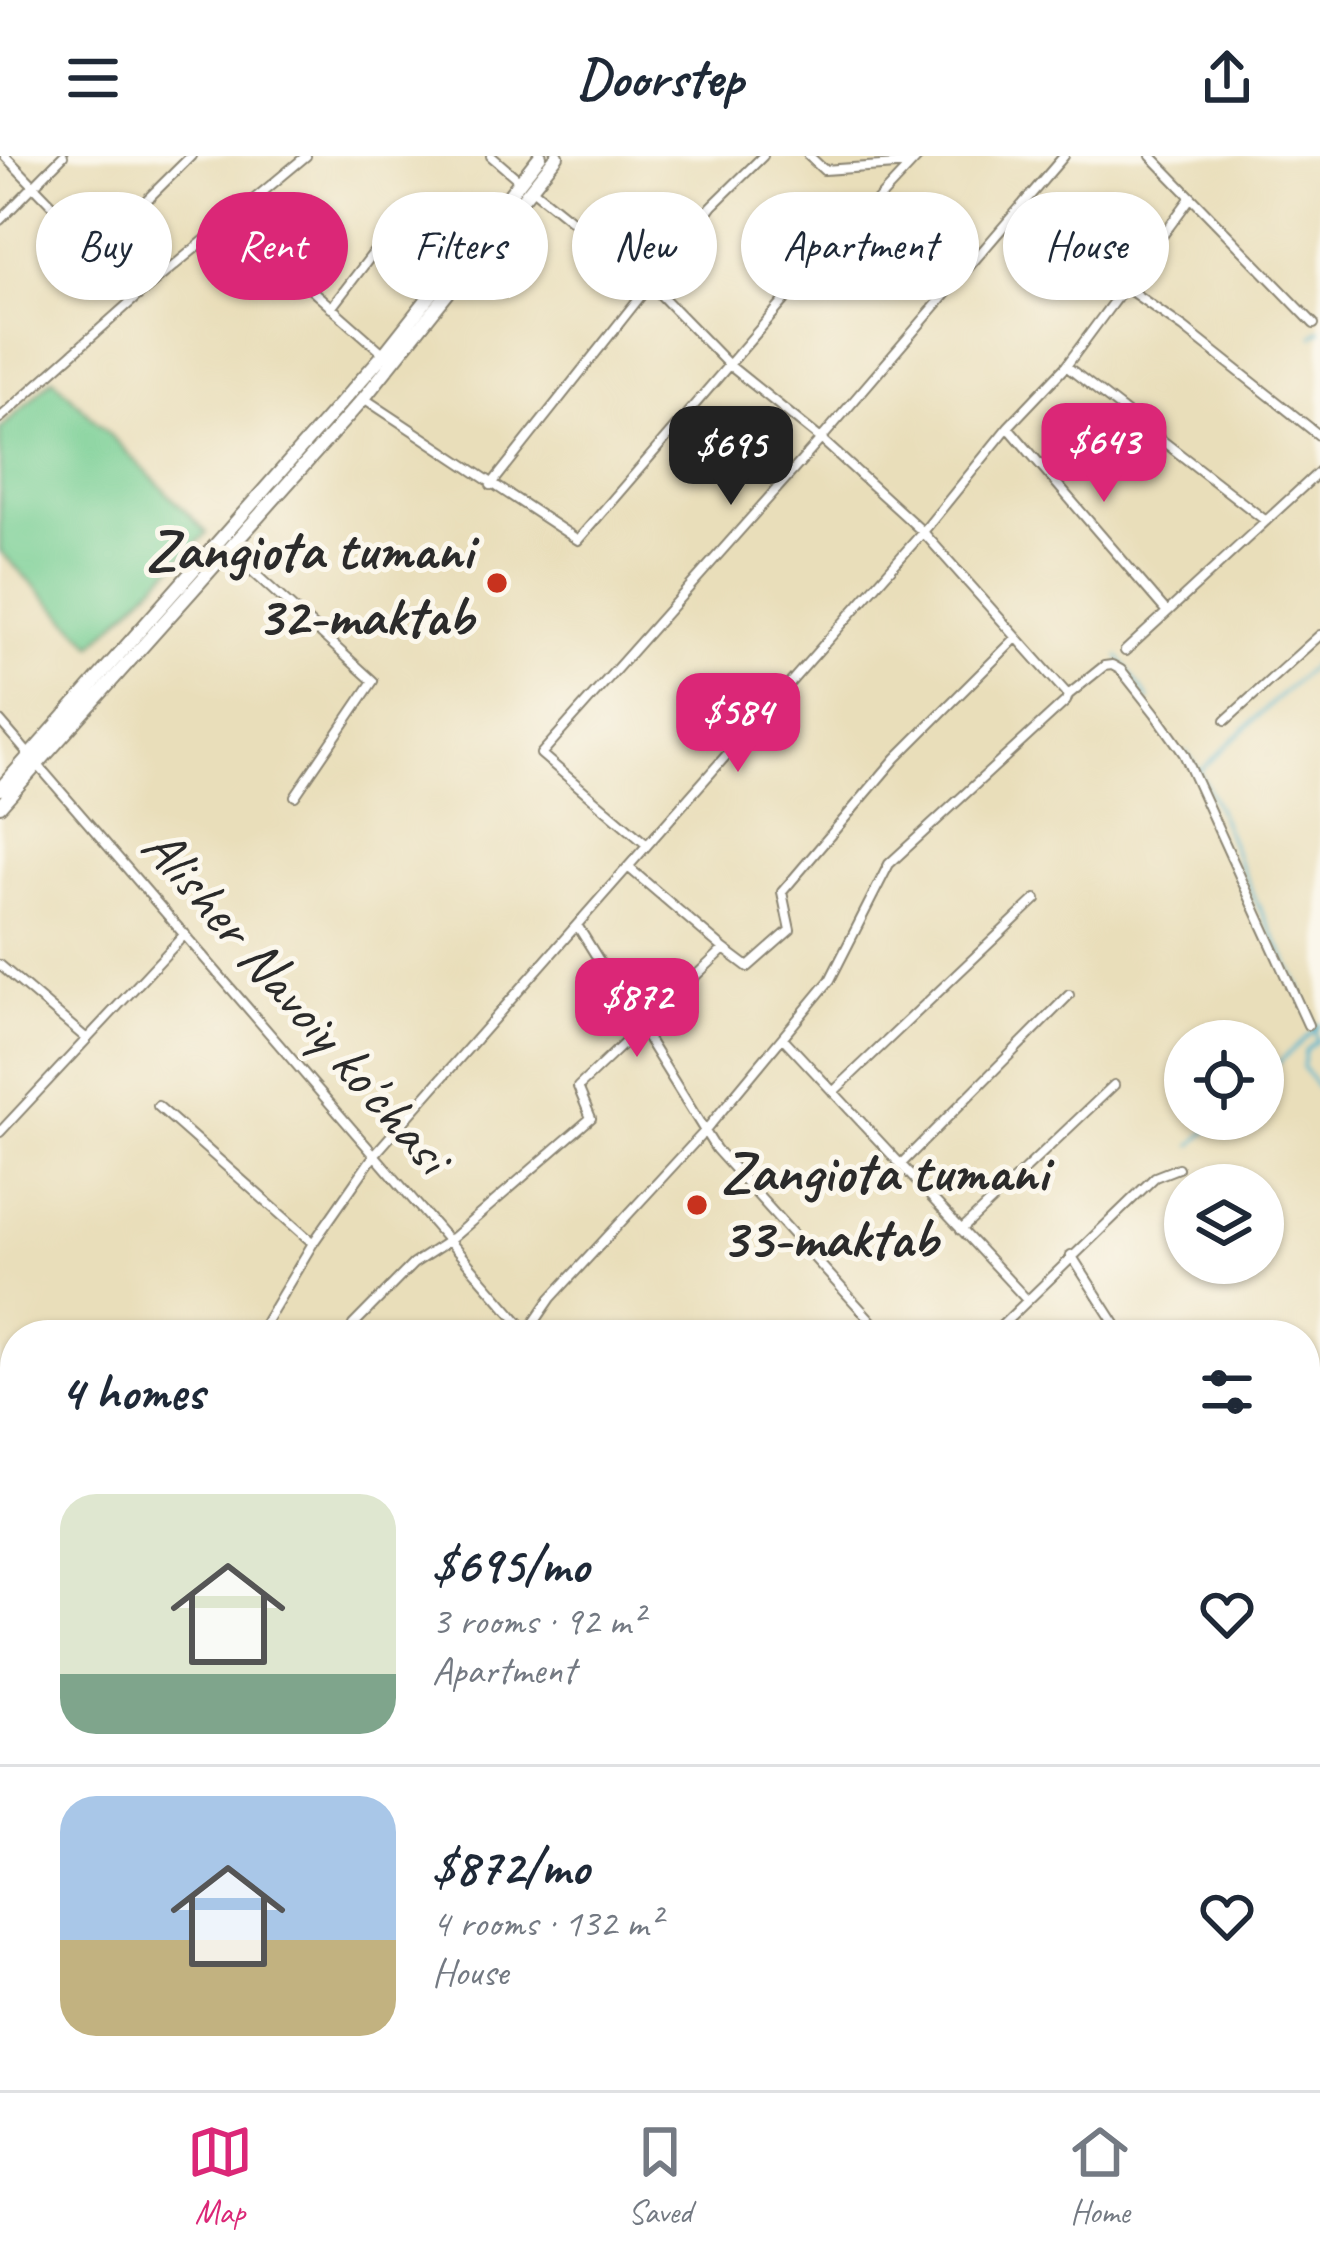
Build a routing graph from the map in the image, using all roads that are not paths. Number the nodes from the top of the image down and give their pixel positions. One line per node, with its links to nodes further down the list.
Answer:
1 (5, 156): 14 (street)
2 (63, 156): 14 (street)
3 (190, 156): 16 (street)
4 (306, 156): 24 (street)
5 (491, 156): 13 (street)
6 (540, 156): 13 (main road)
7 (556, 156): 13 (main road)
8 (763, 156): 19 (street)
9 (808, 156): 12 (street)
10 (1064, 156): 41 (street)
11 (1151, 156): 18 (street)
12 (916, 160): 35 (street)
13 (526, 185): 17 (main road); 21 (street); 37 (main road)
14 (36, 187): 15 (street); 20 (street)
15 (41, 192)
16 (154, 192)
17 (520, 192)
18 (1191, 196): 22 (street); 33 (street)
19 (717, 201)
20 (0, 220)
21 (572, 222)
22 (1169, 226)
23 (372, 255): 32 (street)
24 (172, 267)
25 (132, 300): 38 (street)
26 (325, 300): 32 (street)
27 (428, 300): 34 (main road)
28 (639, 300): 43 (street)
29 (666, 300): 35 (street)
30 (1115, 300): 36 (street)
31 (1145, 300): 40 (street)
32 (331, 308): 34 (street)
33 (1314, 324)
34 (384, 354): 54 (main road)
35 (730, 365): 41 (street); 43 (street)
36 (1066, 366): 39 (street); 44 (street)
37 (364, 398): 43 (street); 46 (main road)
38 (0, 418)
39 (1007, 427): 45 (street); 47 (street)
40 (1320, 436)
41 (820, 439): 45 (street); 58 (street)
42 (1320, 471): 44 (street)
43 (490, 485)
44 (1266, 521): 47 (street)
45 (923, 532): 49 (street); 58 (street)
46 (230, 551): 54 (main road); 56 (street)
47 (1167, 612): 50 (street)
48 (1320, 635): 52 (street)
49 (1016, 638): 51 (street); 63 (street)
50 (1125, 651)
51 (1068, 695): 66 (street); 68 (street)
52 (1226, 720)
53 (0, 721): 54 (street, Alisher Navoiy ko'chasi)
54 (34, 759): 55 (main road); 57 (main road); 62 (street, Alisher Navoiy ko'chasi)
55 (0, 789)
56 (295, 796)
57 (0, 806)
58 (647, 845): 59 (street)
59 (628, 867): 61 (street); 63 (street)
60 (1036, 898): 71 (street)
61 (577, 926): 67 (street); 75 (street)
62 (184, 934): 69 (street); 75 (street, Alisher Navoiy ko'chasi)
63 (724, 950): 67 (street)
64 (0, 965): 69 (street)
65 (1069, 995): 76 (street)
66 (1308, 1025)
67 (641, 1027): 73 (street); 79 (street)
68 (783, 1038): 71 (street); 73 (street)
69 (87, 1039): 74 (street)
70 (1114, 1084): 78 (street)
71 (833, 1092): 76 (street)
72 (158, 1106): 80 (street)
73 (705, 1131): 86 (street); 87 (street)
74 (0, 1132)
75 (375, 1154): 79 (street, Alisher Navoiy ko'chasi); 80 (street)
76 (900, 1165): 78 (street)
77 (1164, 1173): 81 (street)
78 (961, 1230): 82 (street)
79 (450, 1240): 84 (street); 85 (street, Alisher Navoiy ko'chasi)
80 (313, 1243): 83 (street)
81 (1071, 1255): 82 (street); 89 (street)
82 (1027, 1300): 88 (street)
83 (267, 1320)
84 (358, 1320)
85 (516, 1320)
86 (537, 1320)
87 (870, 1320)
88 (1007, 1320)
89 (1113, 1320)

